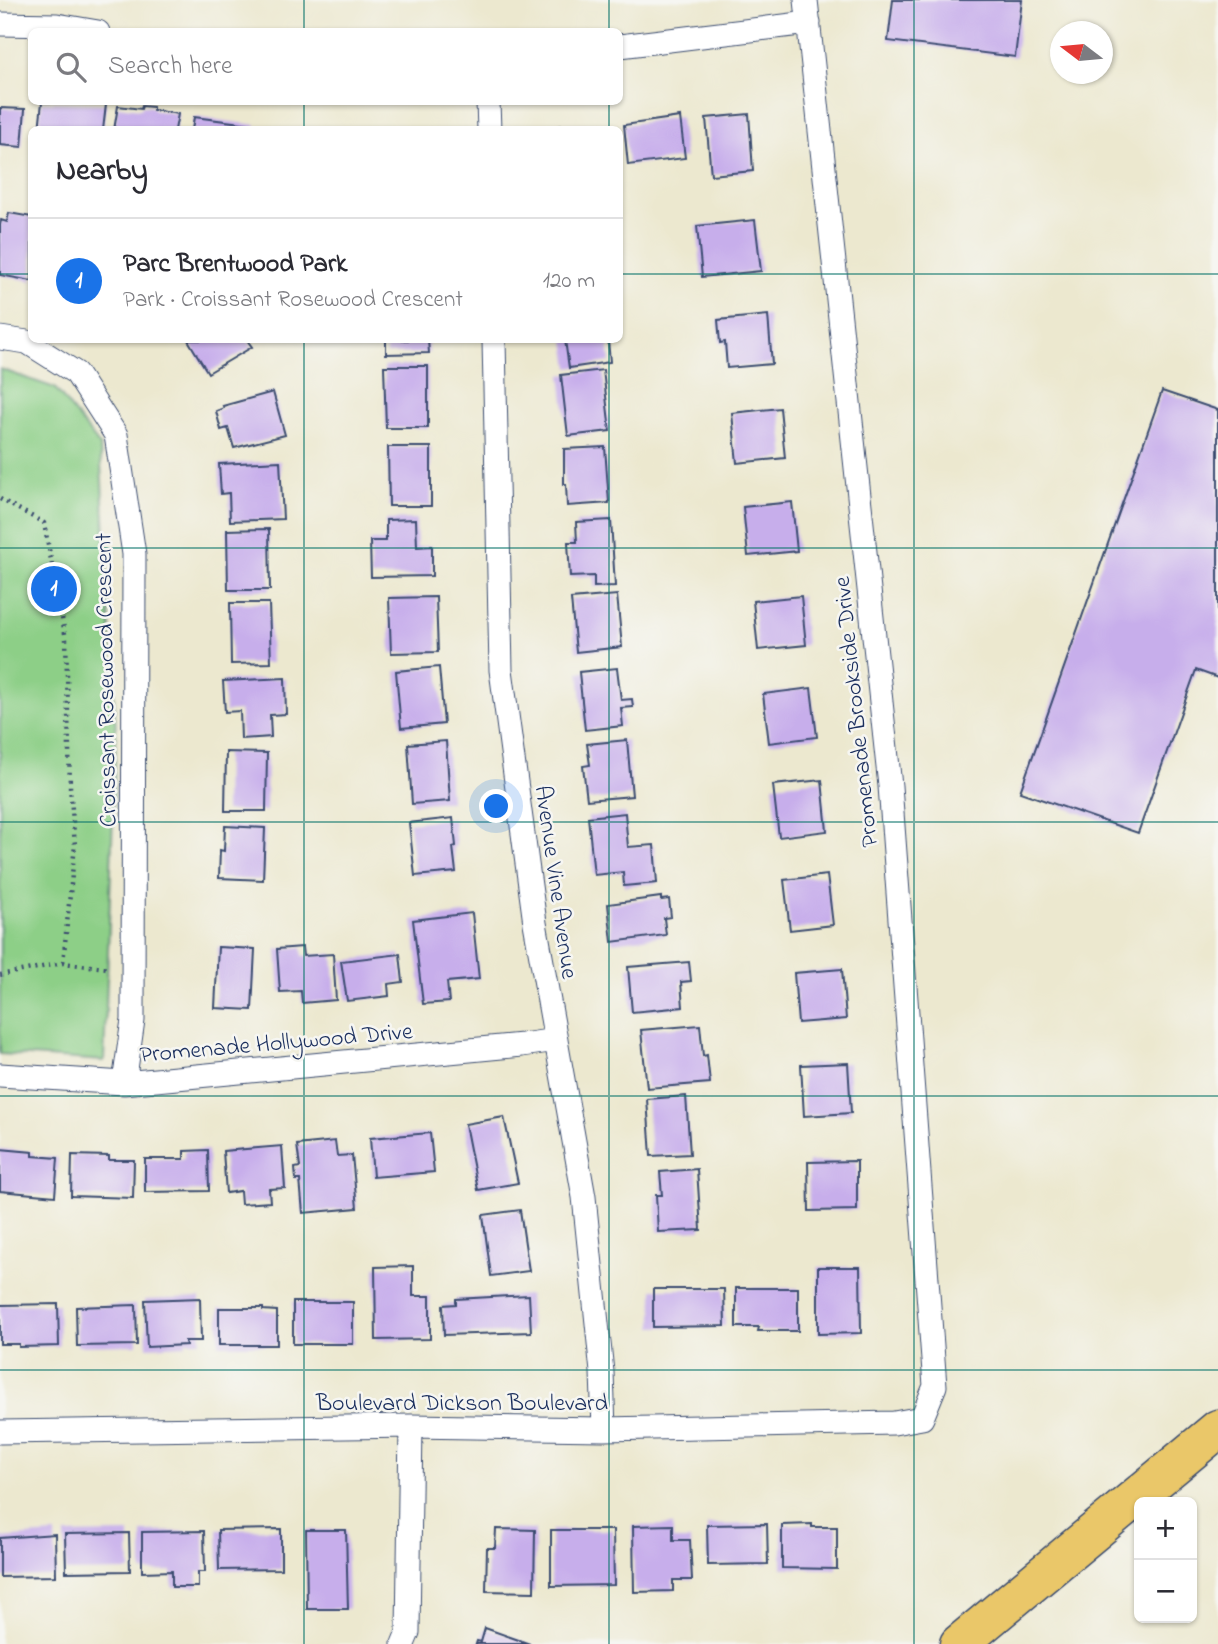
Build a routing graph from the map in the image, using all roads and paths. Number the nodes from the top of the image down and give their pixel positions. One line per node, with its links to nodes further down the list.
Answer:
1 (806, 0): 3 (street, Promenade Brookside Drive)
2 (0, 23): 4 (street)
3 (809, 23): 5 (street); 19 (street, Promenade Brookside Drive)
4 (75, 28)
5 (623, 46)
6 (488, 105): 7 (street)
7 (489, 126)
8 (0, 338): 9 (street, Croissant Rosewood Crescent)
9 (28, 343)
10 (29, 343): 14 (street, Croissant Rosewood Crescent)
11 (494, 343): 16 (street, Avenue Vine Avenue)
12 (0, 499): 13 (path)
13 (63, 963): 14 (path); 15 (path)
14 (133, 971): 18 (street, Croissant Rosewood Crescent)
15 (0, 975)
16 (556, 1040): 18 (street, Promenade Hollywood Drive); 21 (street, Avenue Vine Avenue)
17 (0, 1075): 18 (street, Promenade Hollywood Drive)
18 (124, 1083)
19 (922, 1418): 21 (street, Boulevard Dickson Boulevard)
20 (411, 1426): 21 (street, Boulevard Dickson Boulevard); 23 (street, Boulevard Dickson Boulevard); 24 (street)
21 (604, 1429)
22 (1218, 1429): 25 (highway)
23 (0, 1432)
24 (403, 1644)
25 (960, 1644)

